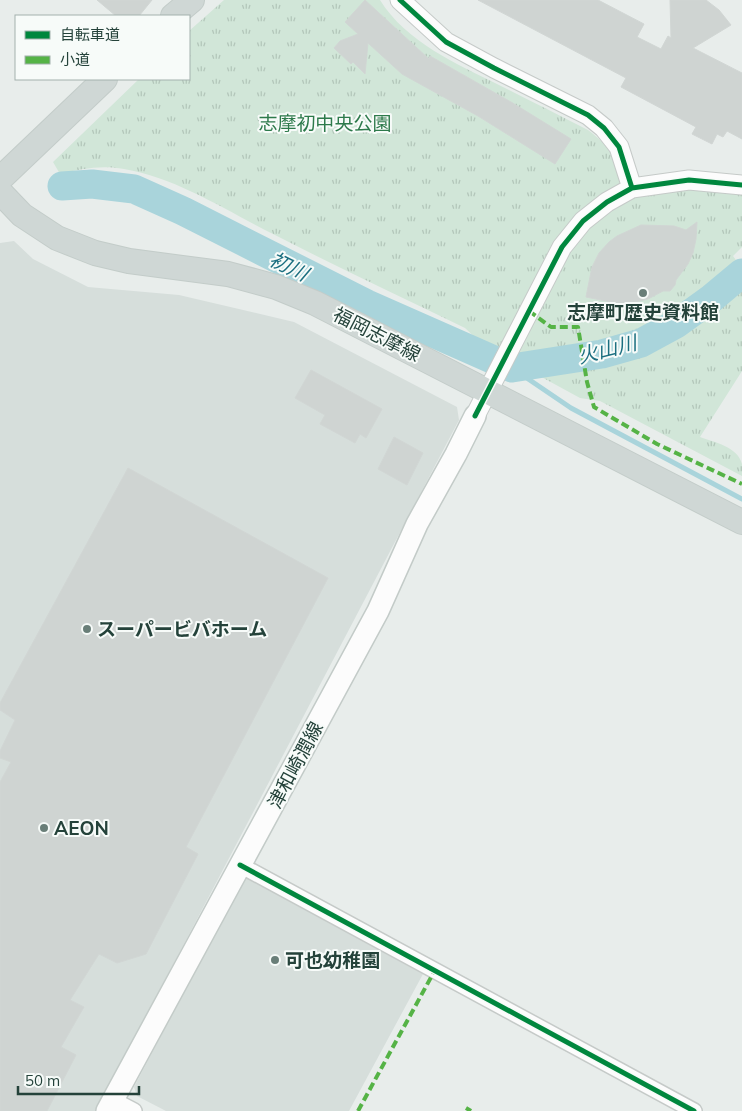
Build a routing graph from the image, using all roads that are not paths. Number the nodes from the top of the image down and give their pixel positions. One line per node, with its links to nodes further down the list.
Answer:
1 (192, 0): 3 (main road)
2 (400, 0): 7 (street)
3 (174, 15)
4 (104, 80): 5 (main road)
5 (0, 180)
6 (742, 185): 7 (street)
7 (632, 188): 9 (street)
8 (0, 192): 9 (main road, 福岡志摩線)
9 (488, 391): 10 (street); 11 (main road, 福岡志摩線)
10 (475, 416): 12 (main road, 津和崎潤線)
11 (742, 522)
12 (240, 865): 13 (main road, 津和崎潤線); 15 (street)
13 (110, 1106): 14 (street)
14 (134, 1111)
15 (694, 1111)

